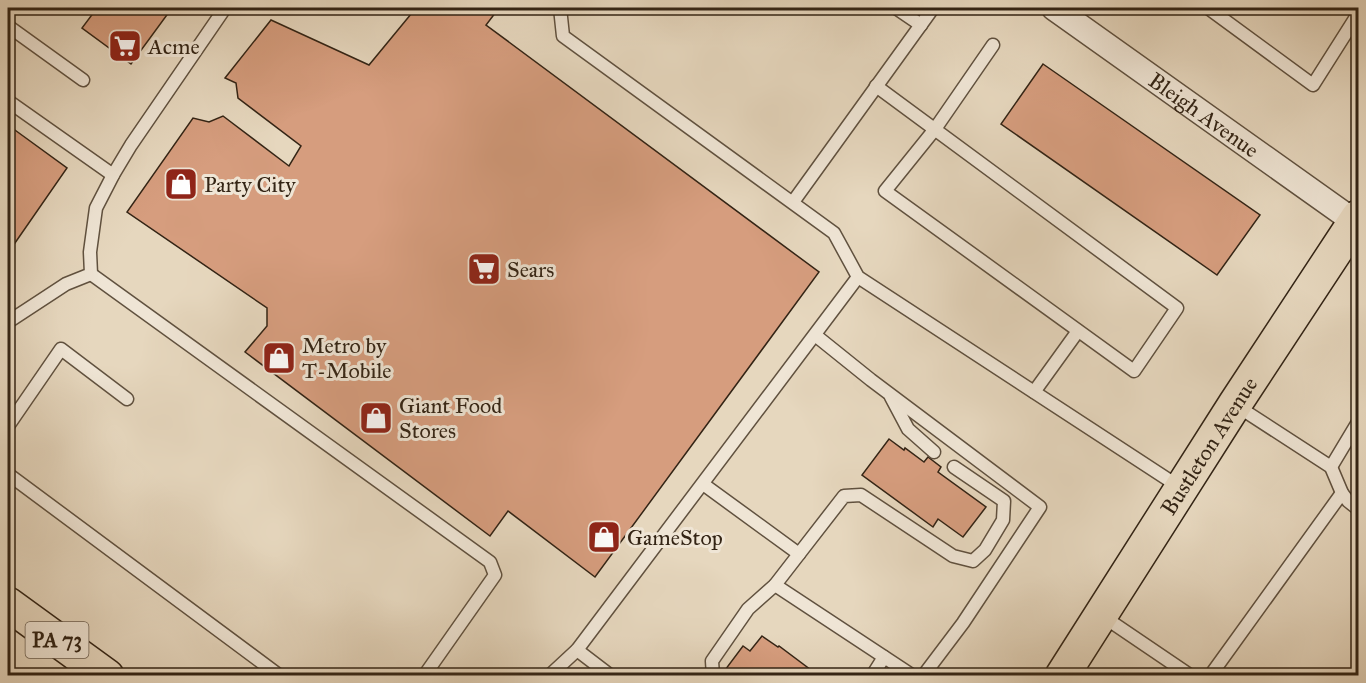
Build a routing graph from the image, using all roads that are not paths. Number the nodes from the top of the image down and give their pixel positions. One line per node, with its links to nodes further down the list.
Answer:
1 (225, 8): 15 (lane)
2 (560, 8): 16 (lane)
3 (896, 8): 8 (lane)
4 (933, 8): 8 (lane)
5 (1054, 8): 17 (street, Bleigh Avenue)
6 (1208, 8): 7 (lane)
7 (1359, 14)
8 (921, 25): 12 (lane)
9 (8, 26): 11 (lane)
10 (993, 45): 14 (lane)
11 (83, 80)
12 (876, 86): 14 (lane); 16 (lane)
13 (8, 101): 15 (lane)
14 (935, 129): 21 (lane); 21 (lane)
15 (113, 176): 18 (lane)
16 (793, 202): 19 (lane)
17 (1357, 220): 26 (main road, Bustleton Avenue)
18 (91, 274): 20 (lane); 45 (lane)
19 (858, 277): 22 (lane); 23 (lane)
20 (8, 322)
21 (1078, 331): 23 (lane)
22 (815, 335): 24 (lane); 33 (lane)
23 (1034, 392): 34 (lane)
24 (890, 394): 29 (lane); 51 (lane)
25 (127, 399): 28 (lane)
26 (1235, 404): 31 (lane); 34 (main road, Bustleton Avenue)
27 (1359, 422): 31 (lane)
28 (8, 426)
29 (934, 452)
30 (954, 467): 37 (lane)
31 (1330, 467): 35 (lane)
32 (8, 474): 44 (lane)
33 (703, 484): 37 (lane); 41 (lane)
34 (1182, 488): 40 (main road, Bustleton Avenue)
35 (1342, 493): 36 (lane); 54 (lane)
36 (1359, 509)
37 (799, 554): 38 (lane)
38 (775, 585): 42 (lane); 48 (lane)
39 (8, 604): 43 (main road, PA 73)
40 (1100, 614): 52 (main road, Bustleton Avenue); 53 (lane)
41 (578, 650): 46 (lane); 47 (lane)
42 (884, 657): 49 (lane); 50 (lane)
43 (107, 675)
44 (280, 675)
45 (424, 675)
46 (549, 675)
47 (611, 675)
48 (713, 675)
49 (872, 675)
50 (913, 675)
51 (923, 675)
52 (1062, 675)
53 (1191, 675)
54 (1210, 675)

